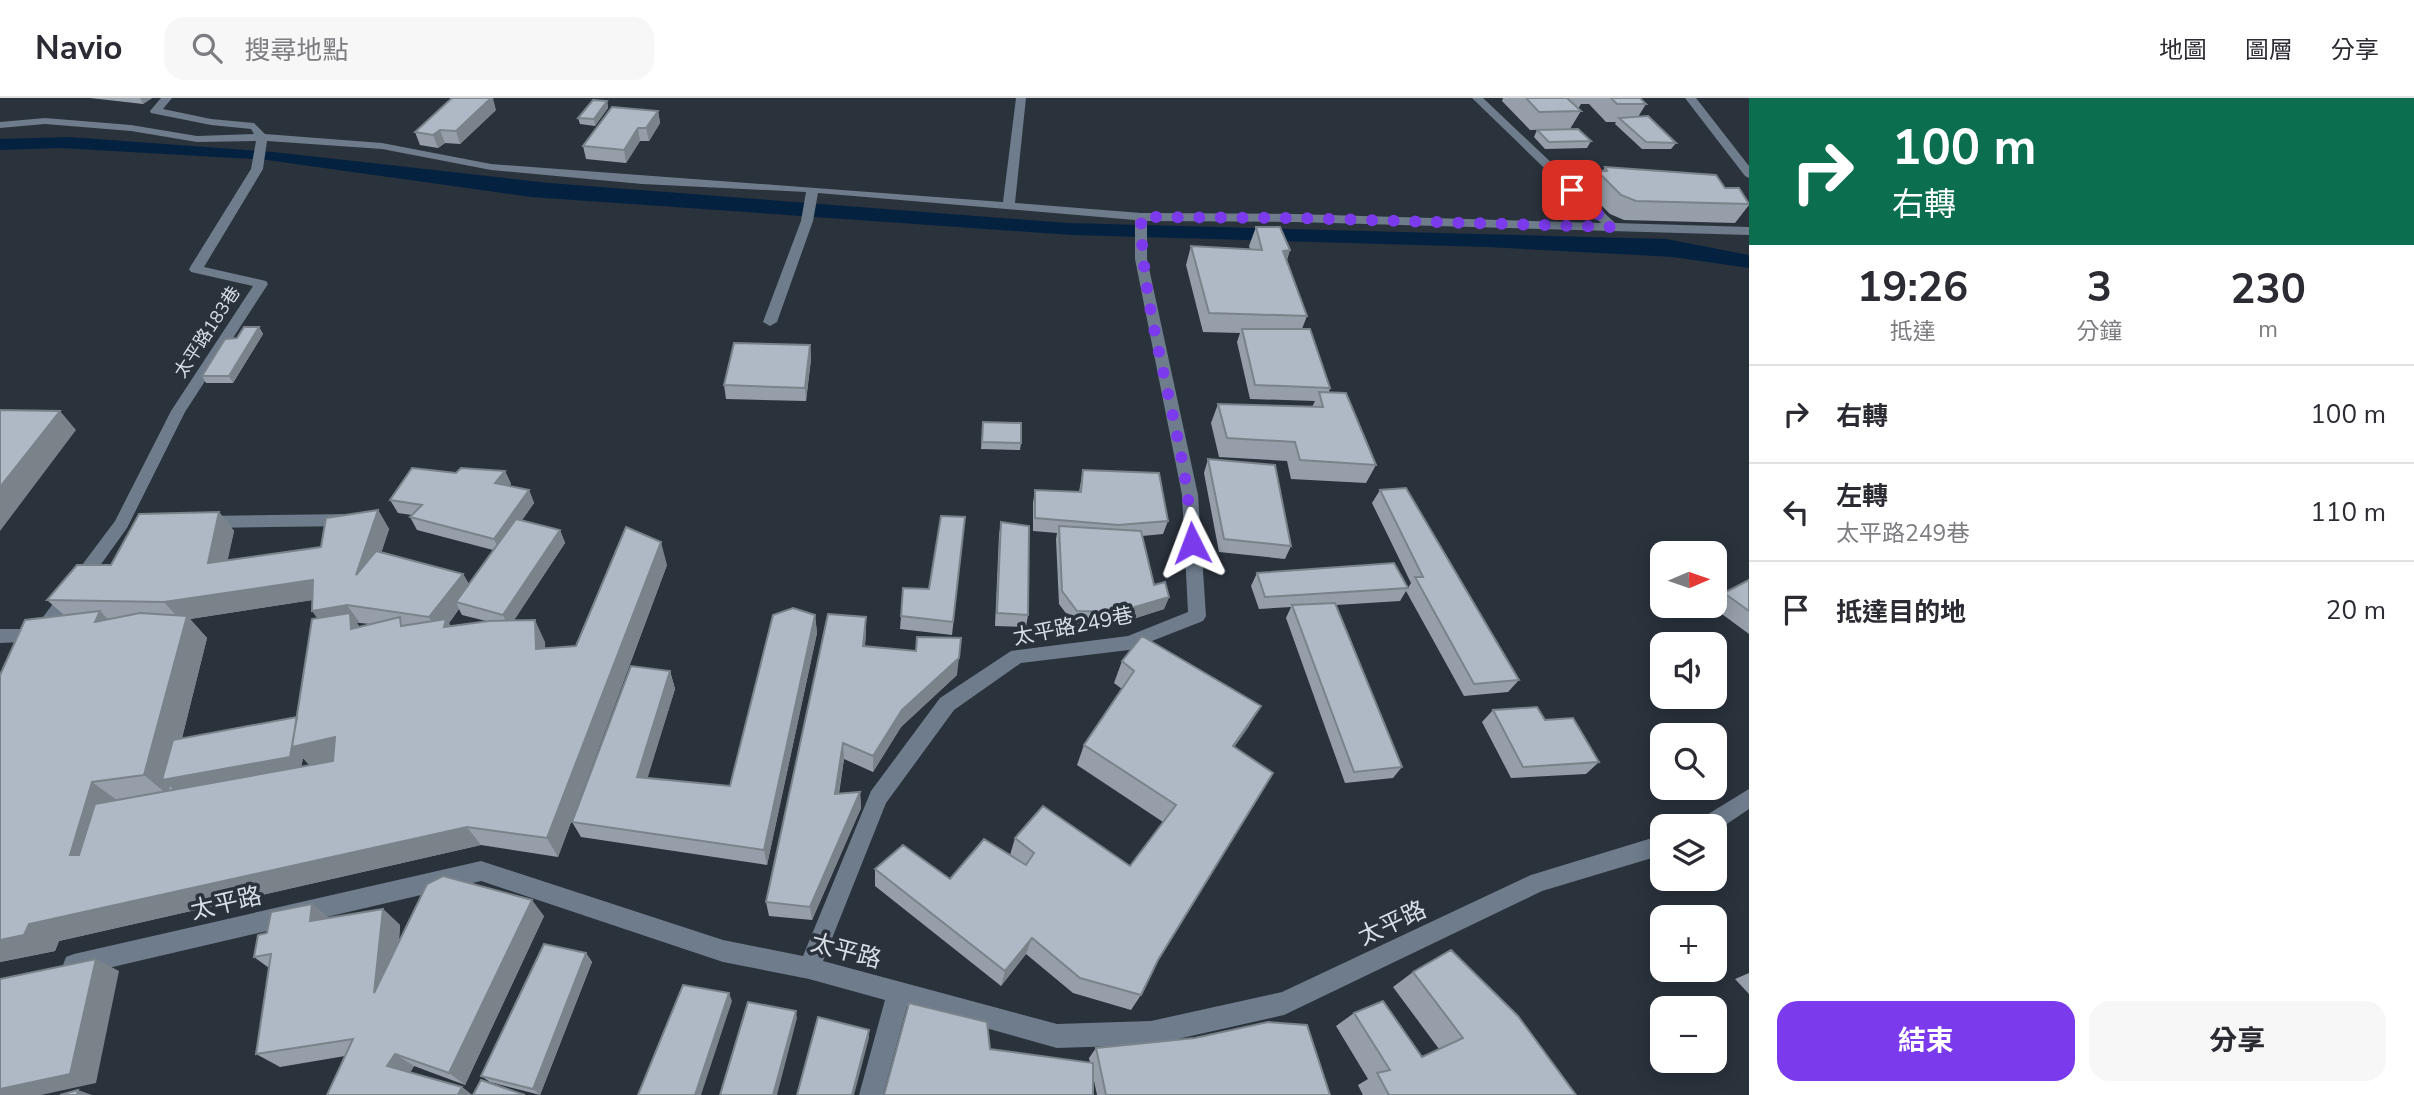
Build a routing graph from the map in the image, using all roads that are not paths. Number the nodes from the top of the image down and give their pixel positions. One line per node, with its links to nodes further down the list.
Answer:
1 (167, 98): 6 (street)
2 (1021, 98): 9 (street)
3 (1477, 98): 11 (street)
4 (1690, 98): 7 (street)
5 (0, 125): 6 (street)
6 (262, 137): 8 (street); 16 (street, 太平路183巷)
7 (1749, 174)
8 (813, 189): 9 (street); 13 (street)
9 (1008, 206): 10 (street)
10 (1141, 217): 11 (street); 20 (street, 太平路249巷)
11 (1612, 227): 12 (street)
12 (1749, 230)
13 (770, 321)
14 (362, 520): 15 (street)
15 (188, 523)
16 (0, 636)
17 (1749, 798): 18 (street)
18 (1725, 814)
19 (1650, 849): 22 (street, 太平路)
20 (809, 968): 21 (street, 太平路); 22 (street, 太平路)
21 (53, 970)
22 (900, 993): 23 (street)
23 (871, 1095)

